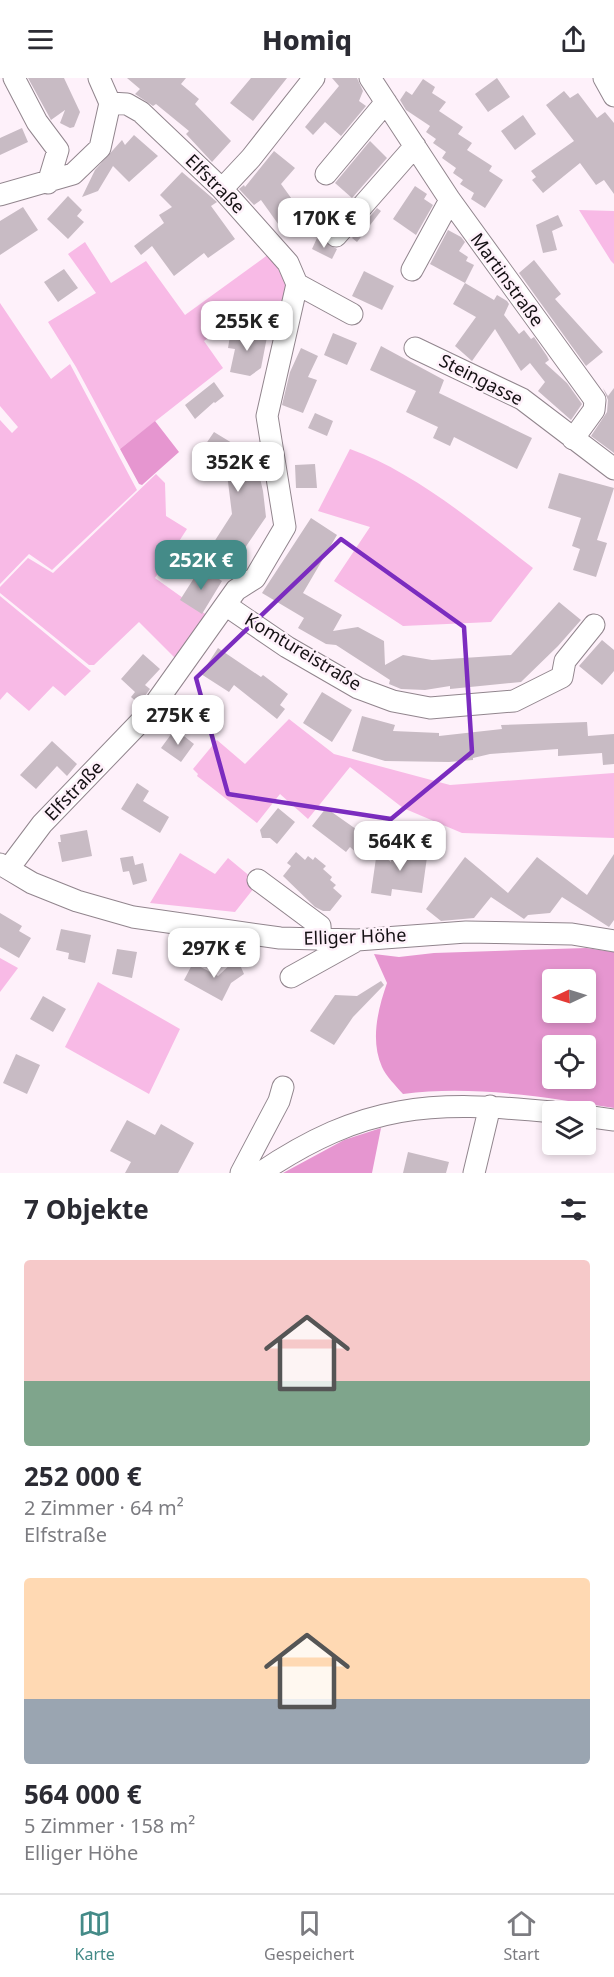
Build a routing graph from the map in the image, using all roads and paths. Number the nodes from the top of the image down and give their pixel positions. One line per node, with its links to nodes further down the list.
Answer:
1 (14, 78): 11 (street)
2 (99, 78): 8 (street)
3 (314, 78): 12 (street)
4 (370, 78): 7 (street, Martinstraße)
5 (604, 78): 6 (street)
6 (614, 96)
7 (386, 102): 9 (street, Martinstraße); 10 (street)
8 (110, 103): 11 (street); 12 (street, Elfstraße)
9 (416, 146): 14 (street, Martinstraße); 15 (street)
10 (326, 174)
11 (48, 183): 13 (street)
12 (222, 189): 17 (street, Elfstraße)
13 (0, 195)
14 (450, 201): 16 (street); 20 (street, Martinstraße)
15 (336, 236)
16 (412, 270)
17 (297, 284): 18 (street); 22 (street, Elfstraße)
18 (352, 314)
19 (415, 348): 20 (street, Steingasse)
20 (573, 439): 21 (street)
21 (614, 469)
22 (227, 606): 23 (street, Komtureistraße); 24 (street, Elfstraße)
23 (594, 625)
24 (5, 866): 26 (street, Elliger Höhe)
25 (258, 880): 26 (street)
26 (321, 940): 27 (street, Elliger Höhe)
27 (357, 940): 28 (street, Elliger Höhe); 29 (street)
28 (614, 941)
29 (291, 977)
30 (284, 1088): 35 (street)
31 (490, 1106): 32 (street); 36 (street); 37 (street)
32 (542, 1111)
33 (596, 1118): 34 (street)
34 (614, 1120)
35 (242, 1173)
36 (260, 1173)
37 (474, 1173)

